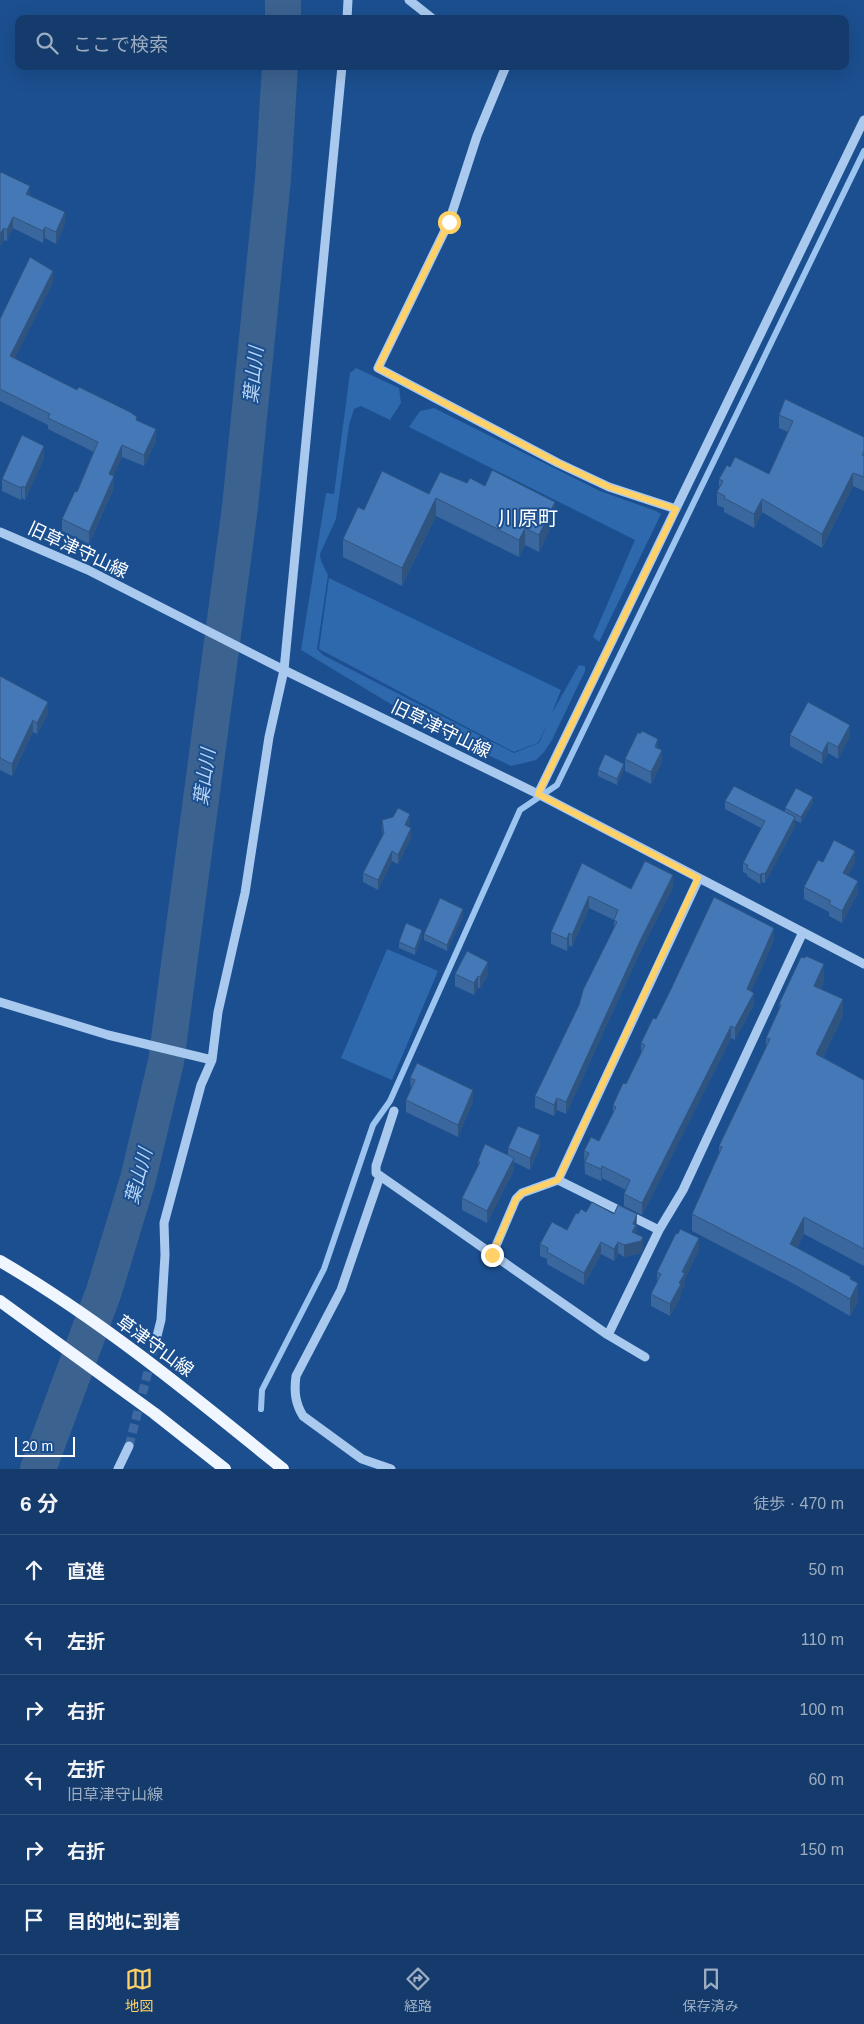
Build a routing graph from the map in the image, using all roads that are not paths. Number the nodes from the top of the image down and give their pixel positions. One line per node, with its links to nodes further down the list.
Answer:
1 (348, 0): 3 (street)
2 (409, 0): 4 (street)
3 (347, 15)
4 (428, 15)
5 (342, 70): 10 (street)
6 (504, 70): 8 (street)
7 (864, 120): 8 (street)
8 (676, 509): 11 (street)
9 (0, 532): 10 (street, 旧草津守山線)
10 (281, 668): 11 (street, 旧草津守山線); 16 (street)
11 (538, 794): 12 (street, 旧草津守山線)
12 (698, 878): 13 (street, 旧草津守山線); 19 (street)
13 (803, 932): 14 (street, 旧草津守山線); 20 (street)
14 (864, 964)
15 (0, 1002): 16 (street)
16 (212, 1060): 25 (street)
17 (394, 1111): 18 (street)
18 (380, 1176): 21 (street); 31 (street)
19 (558, 1180): 20 (street); 21 (street)
20 (659, 1230): 24 (street)
21 (492, 1255): 24 (street)
22 (0, 1260): 30 (main road, 草津守山線)
23 (5, 1305): 29 (main road)
24 (608, 1335): 26 (street)
25 (155, 1344)
26 (645, 1357)
27 (129, 1446): 28 (street)
28 (118, 1469)
29 (225, 1469)
30 (283, 1469)
31 (391, 1469)

